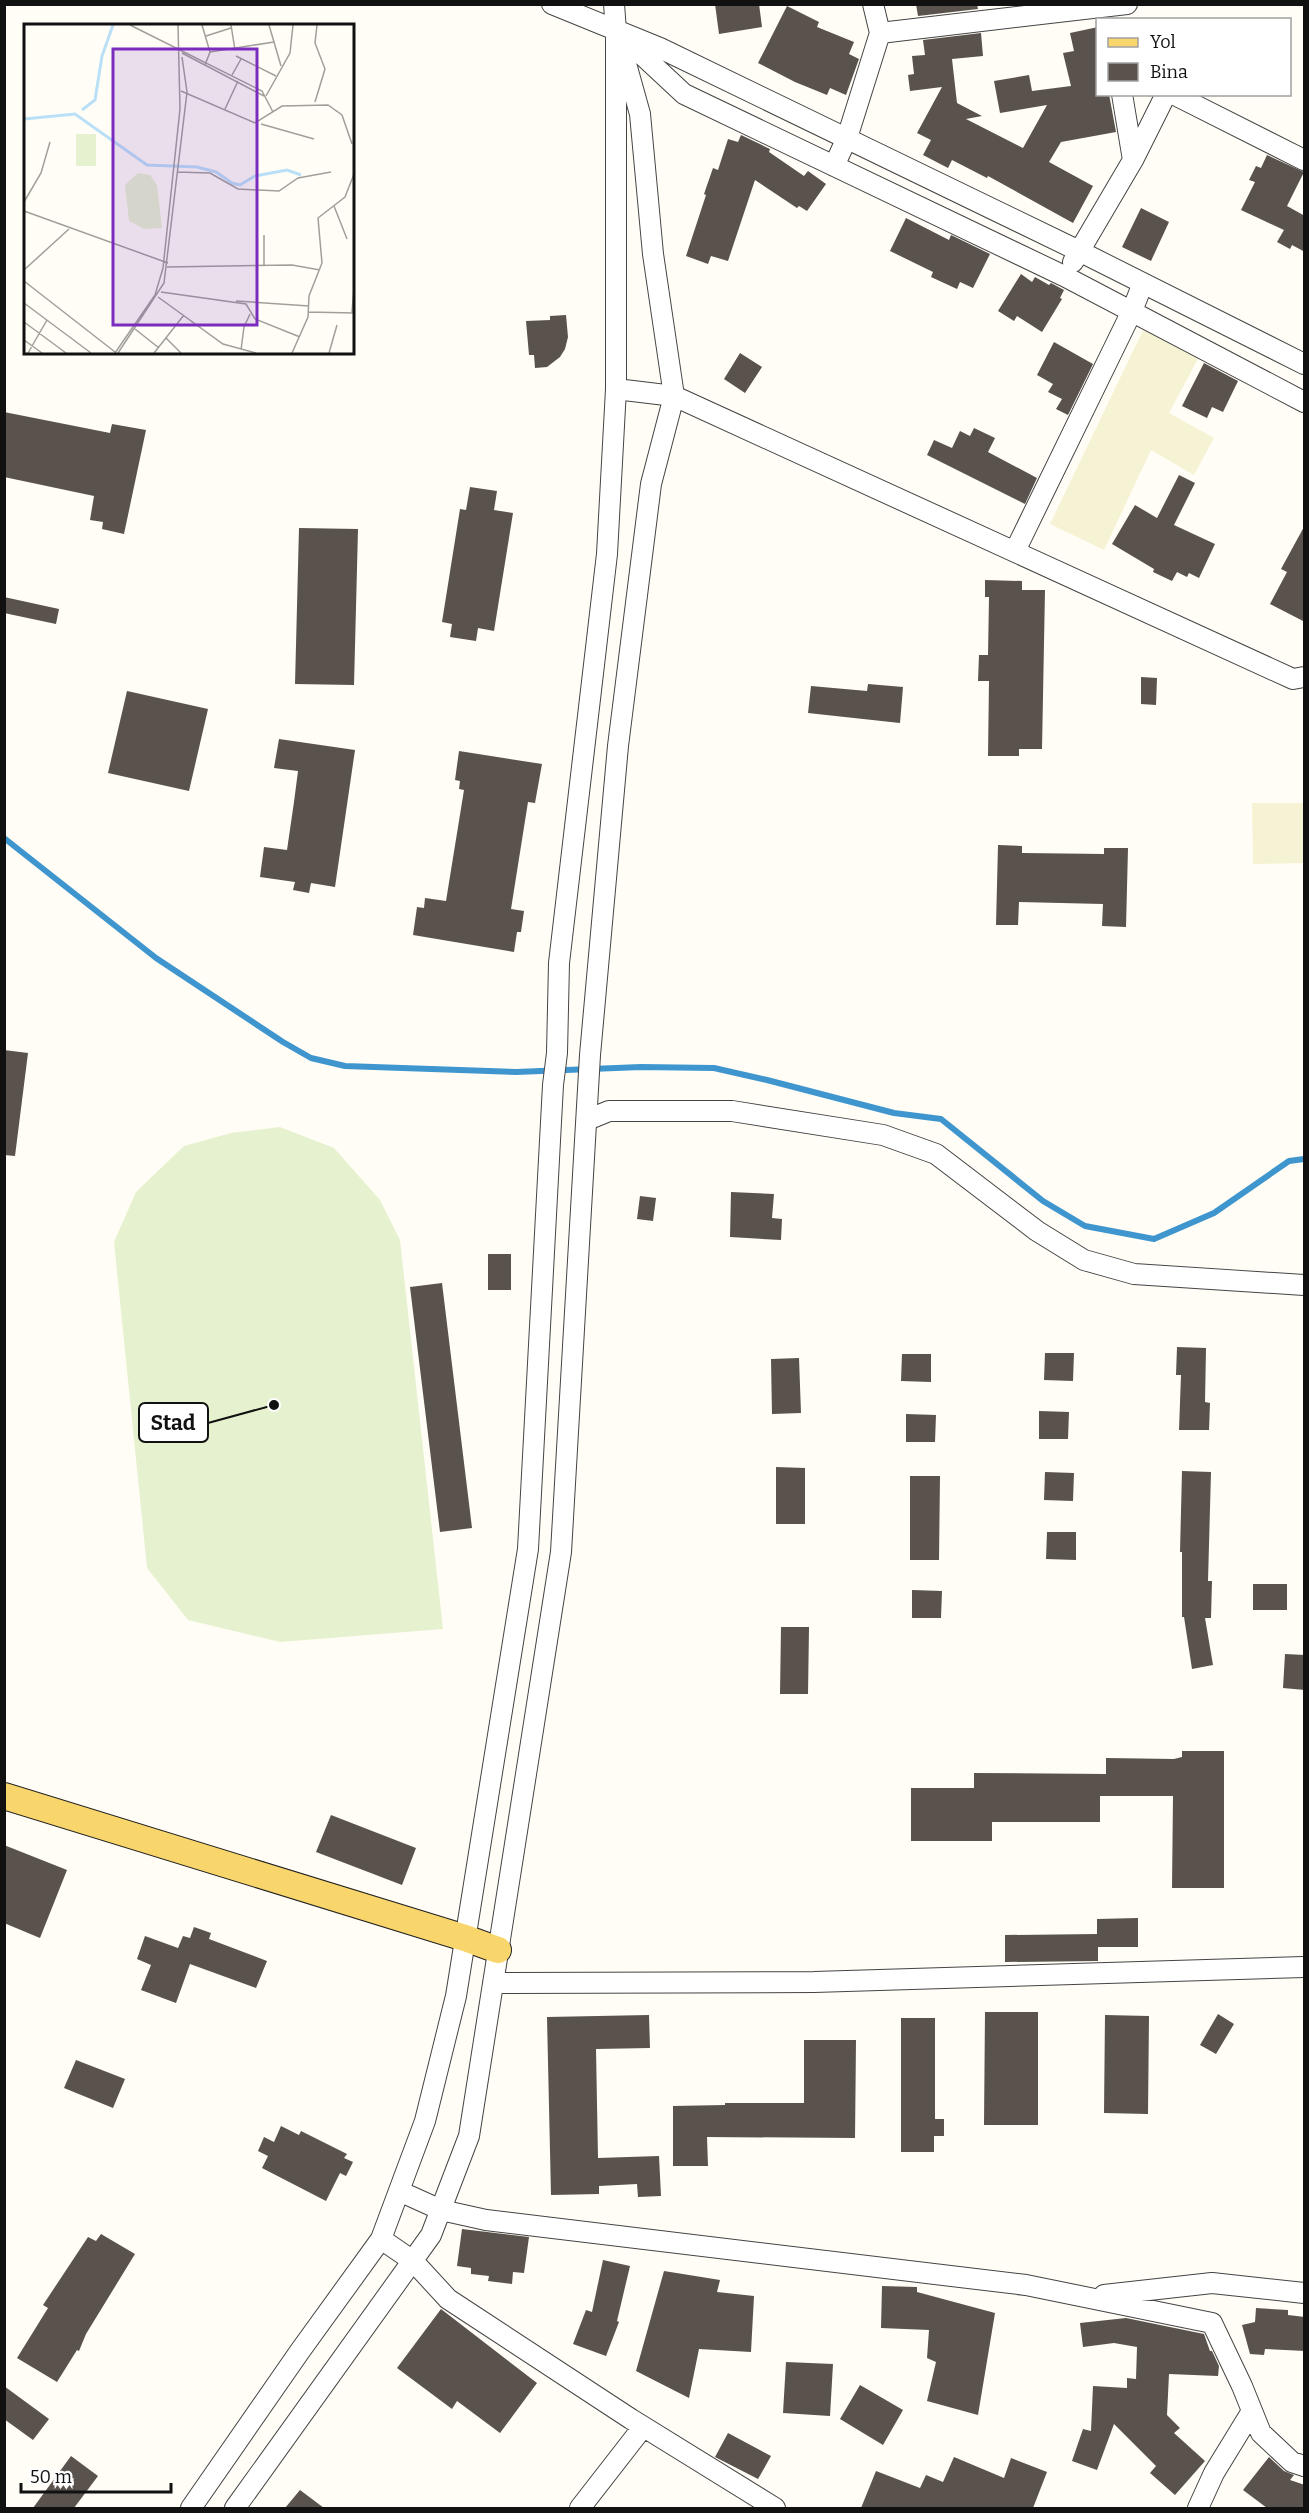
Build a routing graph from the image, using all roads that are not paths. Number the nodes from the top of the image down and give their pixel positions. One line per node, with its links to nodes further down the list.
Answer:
1 (552, 4): 5 (street)
2 (614, 4): 5 (street)
3 (873, 4): 6 (street)
4 (1113, 9): 6 (street)
5 (616, 31): 10 (street); 13 (street); 19 (street); 20 (street)
6 (880, 33): 10 (street)
7 (1122, 96): 11 (street)
8 (1165, 96): 11 (street)
9 (1177, 96): 12 (street)
10 (847, 138): 13 (street); 14 (street)
11 (1133, 160): 14 (street)
12 (1305, 160)
13 (834, 166): 15 (street)
14 (1079, 250): 15 (street); 16 (street)
15 (1064, 276): 17 (street)
16 (1143, 283): 17 (street); 18 (street)
17 (1132, 312): 21 (street); 22 (street)
18 (1305, 364)
19 (616, 389): 20 (street); 27 (street)
20 (674, 396): 22 (street); 24 (street)
21 (1305, 402)
22 (1015, 551): 23 (street)
23 (1305, 677)
24 (587, 1120): 25 (street); 28 (street)
25 (1305, 1285)
26 (4, 1796): 27 (main road)
27 (465, 1938): 28 (main road); 31 (street)
28 (498, 1950): 30 (street)
29 (1305, 1967): 30 (street)
30 (493, 1983): 32 (street)
31 (399, 2191): 32 (street); 33 (street)
32 (441, 2210): 34 (street); 36 (street)
33 (381, 2239): 34 (street); 40 (street)
34 (413, 2261): 38 (street); 41 (street)
35 (1305, 2293): 36 (street)
36 (1085, 2297): 37 (street)
37 (1252, 2411): 39 (street); 44 (street)
38 (643, 2427): 42 (street); 43 (street)
39 (1305, 2466)
40 (191, 2508)
41 (235, 2508)
42 (580, 2508)
43 (776, 2508)
44 (1198, 2508)

